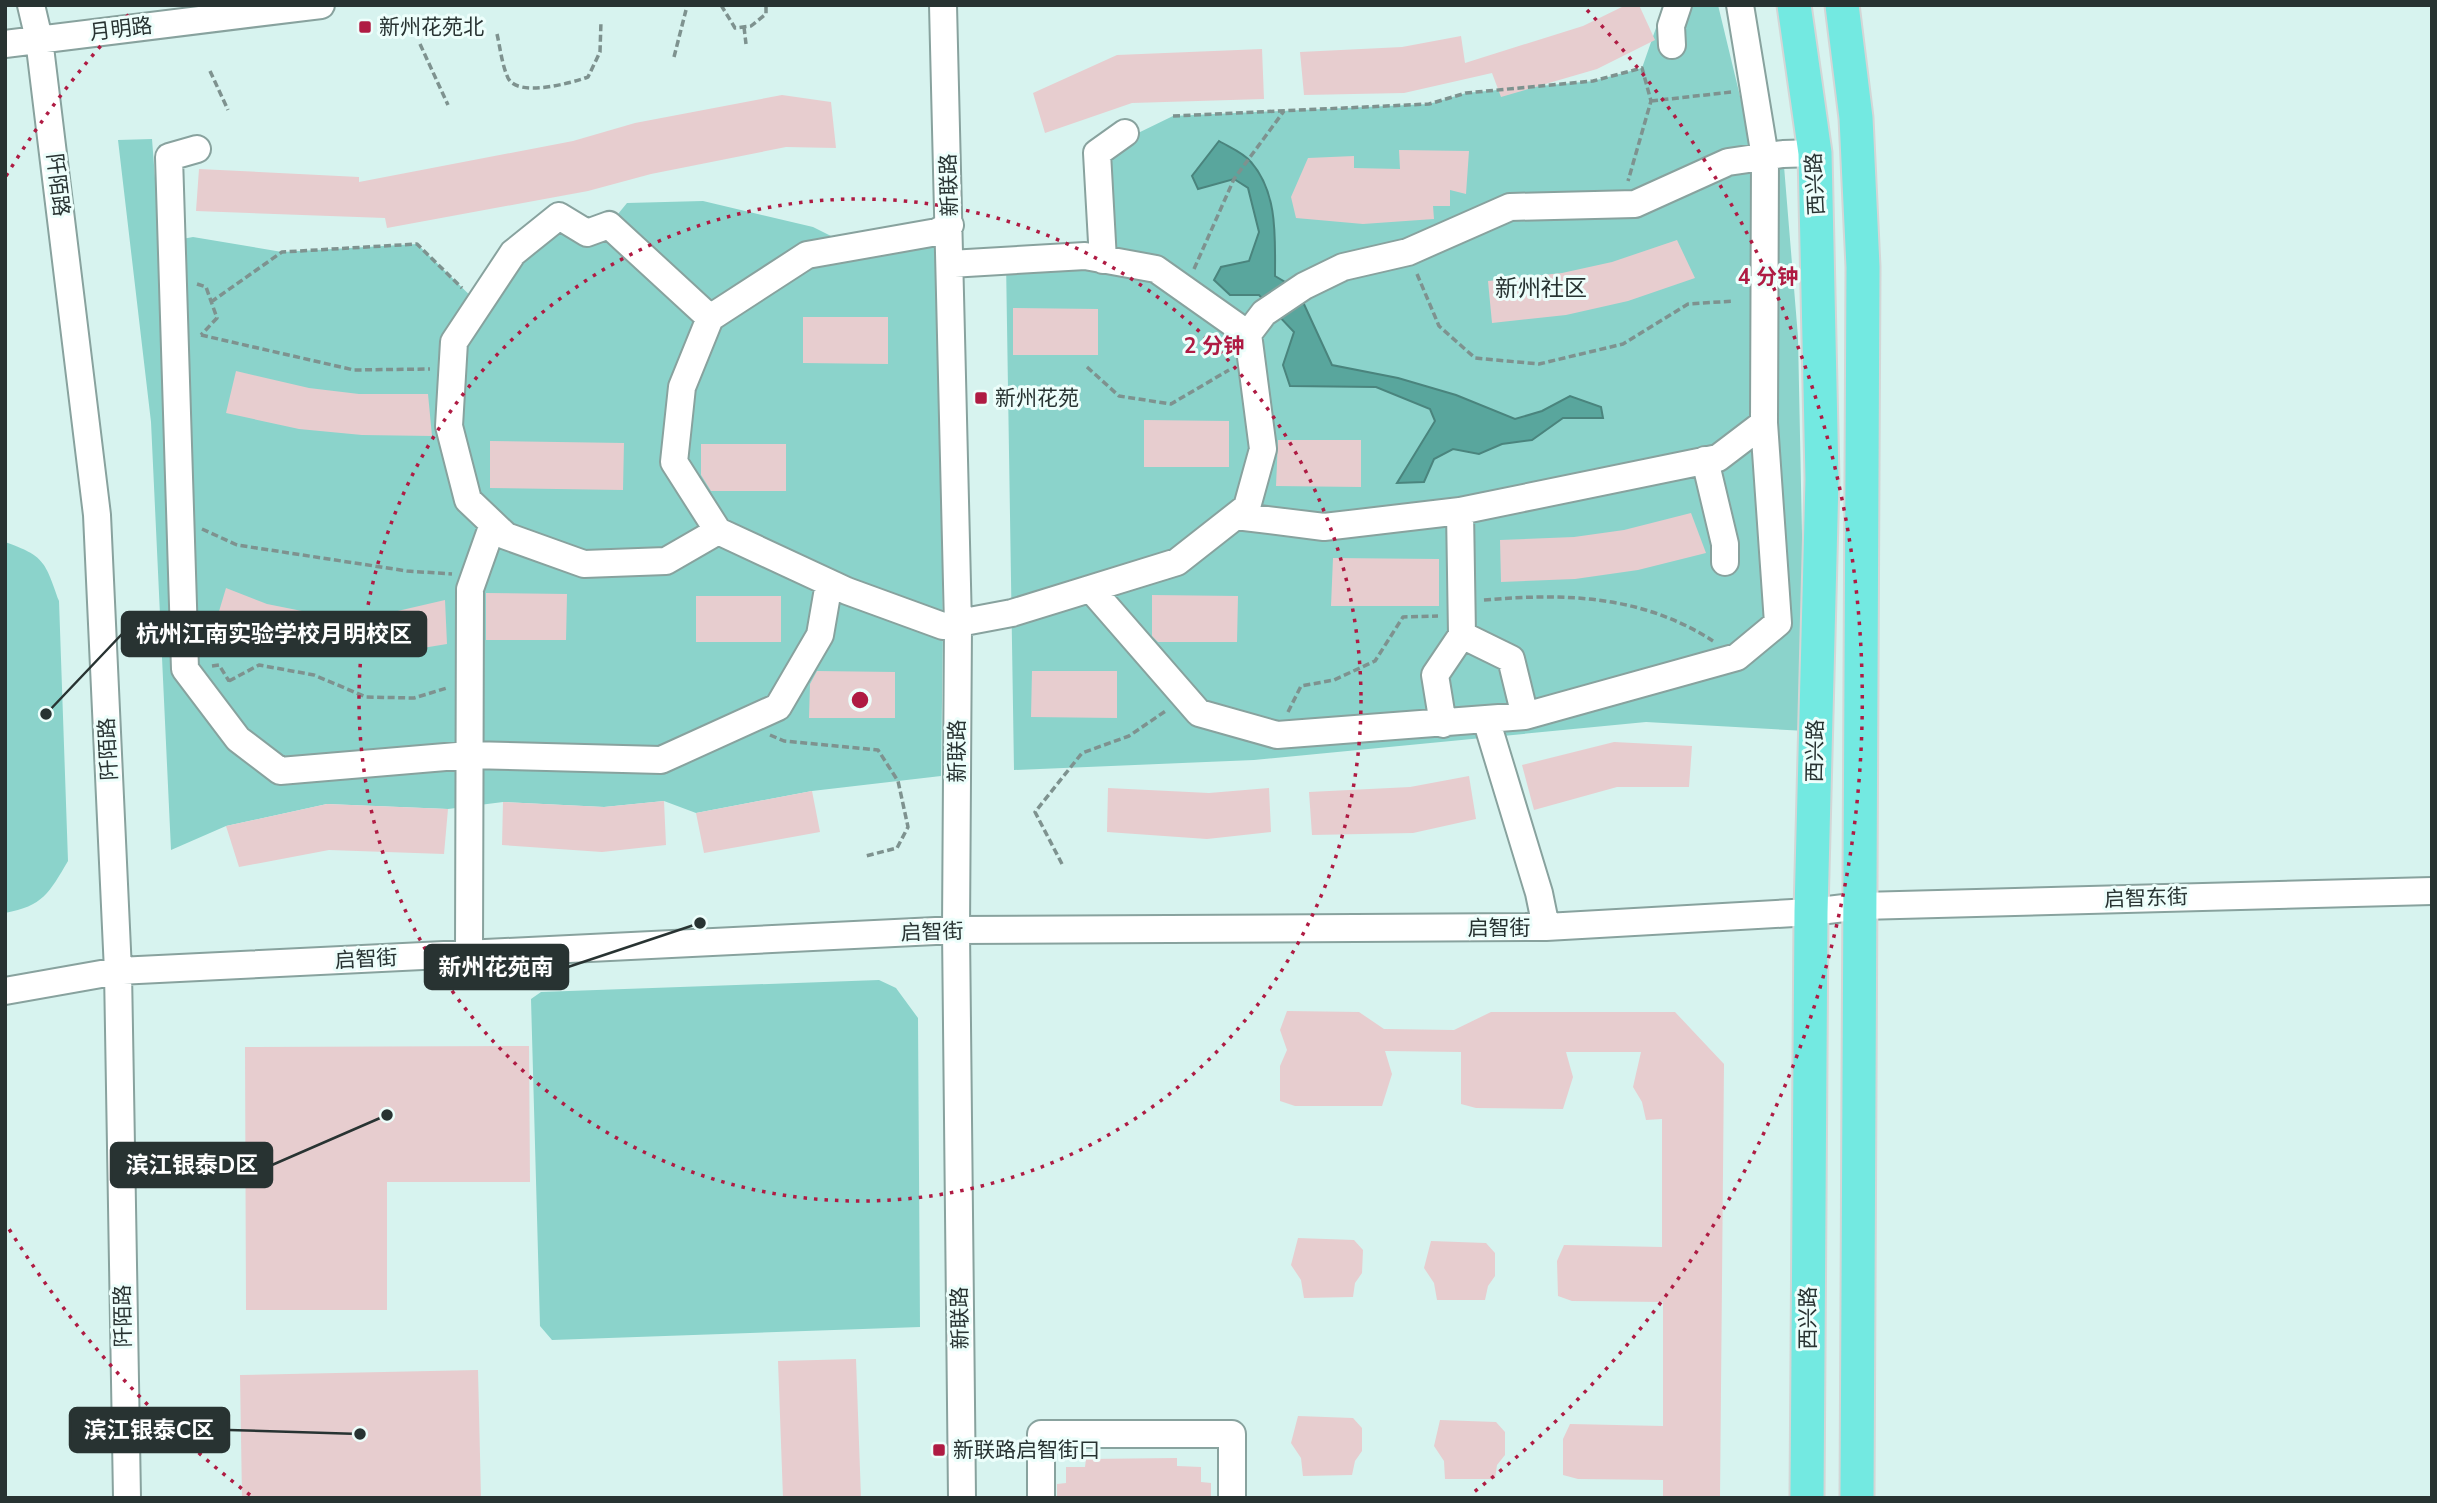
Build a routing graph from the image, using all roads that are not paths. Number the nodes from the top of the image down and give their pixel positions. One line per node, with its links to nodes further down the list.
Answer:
1 (31, 5): 8 (street, 阡陌路)
2 (321, 5): 8 (street, 月明路)
3 (943, 5): 15 (street, 新联路)
4 (1678, 5): 10 (street)
5 (1740, 5): 14 (street)
6 (1794, 5): 13 (main road, 西兴路)
7 (1842, 5): 36 (main road, 西兴路)
8 (39, 39): 9 (street, 月明路); 41 (street, 阡陌路)
9 (5, 44)
10 (1672, 45)
11 (1125, 133): 16 (street)
12 (197, 149): 34 (street)
13 (1815, 153): 14 (street); 37 (main road, 西兴路)
14 (1765, 157): 19 (street); 20 (street)
15 (950, 225): 17 (street, 新联路); 18 (street)
16 (1103, 260): 17 (street); 19 (street)
17 (950, 264): 30 (street, 新联路)
18 (710, 318): 24 (street); 25 (street)
19 (1254, 335): 23 (street)
20 (1764, 423): 21 (street); 31 (street)
21 (1706, 460): 22 (street); 26 (street)
22 (1460, 511): 23 (street); 29 (street)
23 (1236, 516): 28 (street)
24 (494, 524): 25 (street); 34 (street)
25 (718, 531): 27 (street)
26 (1725, 562)
27 (829, 583): 30 (street); 34 (street)
28 (1091, 589): 30 (street); 33 (street)
29 (1461, 618): 31 (street); 33 (street)
30 (958, 625): 39 (street, 新联路)
31 (1525, 716): 32 (street)
32 (1486, 719): 33 (street); 38 (street)
33 (1443, 724)
34 (469, 755): 40 (street)
35 (2432, 891): 36 (street, 启智东街)
36 (1861, 906): 37 (street, 启智街); 48 (main road, 西兴路)
37 (1811, 912): 38 (street, 启智街); 47 (main road, 西兴路)
38 (1546, 927): 39 (street, 启智街)
39 (956, 930): 40 (street, 启智街); 44 (street, 新联路)
40 (469, 954): 41 (street, 启智街)
41 (118, 971): 42 (street, 启智街); 43 (street, 阡陌路)
42 (5, 991)
43 (127, 1498)
44 (962, 1498)
45 (1041, 1498): 46 (street)
46 (1232, 1498)
47 (1807, 1498)
48 (1857, 1498)

